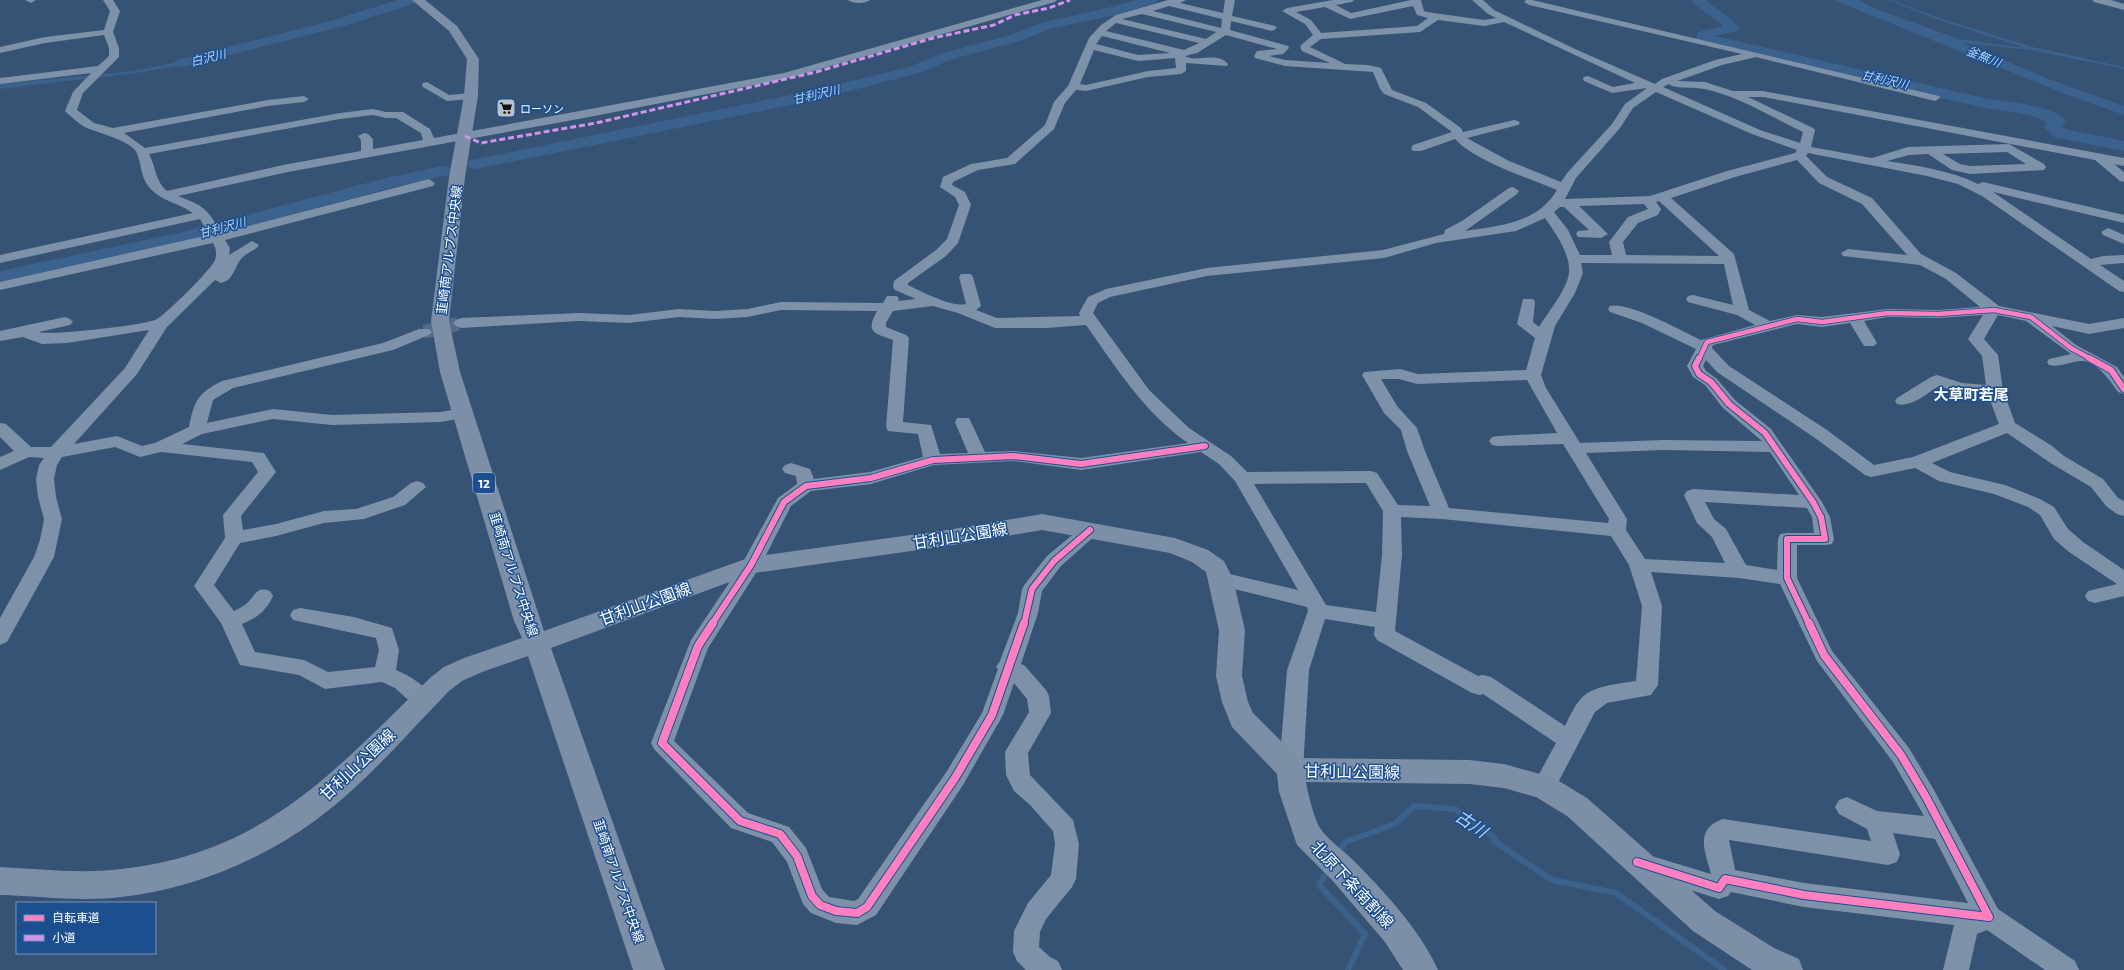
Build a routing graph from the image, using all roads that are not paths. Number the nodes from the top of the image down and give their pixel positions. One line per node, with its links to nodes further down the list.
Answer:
1 (108, 0): 26 (street)
2 (418, 0): 50 (main road, 韮崎南アルプス中央線 / 12)
3 (853, 0): 4 (street)
4 (865, 0)
5 (1052, 0): 61 (street)
6 (1181, 0): 13 (street)
7 (1230, 0): 22 (street)
8 (1349, 0): 14 (street)
9 (1393, 0): 17 (street)
10 (1477, 0): 20 (street)
11 (2098, 0): 16 (highway)
12 (2110, 0): 16 (street)
13 (1168, 3): 18 (street); 22 (street)
14 (1326, 4): 17 (street); 28 (street)
15 (1417, 4): 17 (street); 21 (street)
16 (2124, 5)
17 (1337, 10)
18 (1140, 11): 23 (street); 25 (street)
19 (1527, 12): 33 (street)
20 (1508, 16): 21 (street); 35 (street)
21 (1436, 17): 28 (street)
22 (1227, 18): 24 (street); 25 (street)
23 (1113, 20): 27 (street); 29 (street)
24 (1272, 28)
25 (1225, 31): 29 (street); 37 (street)
26 (108, 32): 31 (street); 38 (street)
27 (1099, 32): 30 (street); 34 (street)
28 (1318, 36): 37 (street)
29 (1206, 42): 34 (street)
30 (1091, 46): 34 (street); 42 (street)
31 (0, 50)
32 (1606, 54): 35 (street)
33 (1753, 55): 47 (street); 51 (street)
34 (1180, 56): 36 (street); 42 (street)
35 (1591, 60): 41 (street)
36 (1223, 64)
37 (1347, 69): 59 (street)
38 (102, 70): 44 (street); 45 (street)
39 (1116, 71): 40 (street)
40 (1102, 74)
41 (1626, 75): 47 (street); 47 (street)
42 (1080, 77): 99 (street)
43 (1588, 79): 47 (street)
44 (0, 81)
45 (89, 81): 48 (street); 58 (street)
46 (427, 85): 50 (street)
47 (1655, 85): 49 (street); 65 (street); 75 (street)
48 (0, 91)
49 (1730, 94): 65 (street); 68 (street)
50 (471, 96): 61 (main road, 韮崎南アルプス中央線 / 12)
51 (1935, 98)
52 (304, 99): 56 (street)
53 (328, 105): 55 (street)
54 (190, 107): 56 (street)
55 (340, 116): 62 (street); 67 (street)
56 (184, 118): 58 (street)
57 (1514, 123): 59 (street)
58 (113, 132): 67 (street)
59 (1458, 135): 63 (street); 75 (street)
60 (364, 136): 66 (street)
61 (465, 136): 62 (street); 130 (main road, 韮崎南アルプス中央線 / 12)
62 (430, 143): 66 (street)
63 (1417, 148)
64 (1931, 151): 64 (street); 69 (street)
65 (1802, 153): 69 (street); 78 (street); 95 (street)
66 (367, 154): 77 (street)
67 (144, 157): 77 (street)
68 (2100, 157): 70 (street); 71 (street)
69 (1870, 162): 72 (street)
70 (2124, 162)
71 (2124, 178)
72 (1962, 182): 82 (street); 96 (street)
73 (429, 183): 85 (street)
74 (1627, 187): 79 (street)
75 (1564, 188): 80 (street)
76 (1513, 191): 86 (street)
77 (164, 195): 81 (street)
78 (1661, 196): 79 (street); 94 (street)
79 (1644, 200): 80 (street); 91 (street)
80 (1556, 206): 84 (street); 86 (street); 90 (street)
81 (204, 214): 85 (street); 92 (street)
82 (2124, 219)
83 (2108, 232): 87 (street)
84 (1583, 234)
85 (216, 238): 98 (street); 101 (street)
86 (1440, 238): 112 (street)
87 (2124, 240)
88 (252, 245): 101 (street)
89 (1848, 252): 95 (street)
90 (1574, 258): 91 (street); 121 (street)
91 (1620, 258): 94 (street)
92 (0, 259)
93 (2124, 259): 96 (street)
94 (1730, 260): 109 (street)
95 (1923, 261): 108 (street)
96 (2088, 264): 100 (street)
97 (966, 277): 107 (street)
98 (0, 286)
99 (900, 287): 103 (street); 105 (street)
100 (2124, 288)
101 (192, 294): 116 (street)
102 (1693, 299): 109 (street)
103 (934, 302): 105 (street); 107 (street)
104 (1528, 302): 121 (street)
105 (886, 307): 114 (street); 143 (street)
106 (1615, 309): 123 (street)
107 (963, 310): 112 (street)
108 (1994, 310): 110 (street); 111 (street); 128 (street)
109 (1742, 312): 117 (street)
110 (2031, 316): 115 (street); 124 (street)
111 (1855, 319): 117 (street); 122 (street)
112 (1090, 320): 137 (street)
113 (65, 322): 119 (street)
114 (461, 323)
115 (2124, 323)
116 (161, 324): 119 (street); 141 (street)
117 (1768, 326): 123 (street)
118 (424, 332): 134 (street)
119 (15, 333): 120 (street)
120 (0, 336)
121 (1543, 336): 126 (street)
122 (1869, 343)
123 (1703, 348): 139 (street); 144 (street)
124 (2088, 356): 125 (street); 127 (street)
125 (2055, 362)
126 (1533, 375): 136 (street); 153 (street)
127 (2124, 389)
128 (1995, 390): 129 (street); 132 (street)
129 (1903, 402)
130 (462, 412): 134 (street); 171 (main road, 韮崎南アルプス中央線 / 12)
131 (963, 422): 142 (street)
132 (2008, 426): 144 (street); 151 (street)
133 (0, 428): 140 (street)
134 (198, 430): 138 (street)
135 (1498, 441): 136 (street)
136 (1573, 443): 139 (street); 155 (street)
137 (1205, 446): 142 (street); 147 (street)
138 (161, 447): 141 (street); 156 (street)
139 (1774, 447): 150 (street)
140 (26, 452): 141 (street); 145 (street)
141 (56, 453): 170 (street)
142 (978, 457): 143 (street)
143 (933, 460): 148 (street)
144 (1917, 462): 162 (street)
145 (0, 464)
146 (791, 469): 148 (street)
147 (1242, 478): 152 (street); 166 (street)
148 (806, 486): 157 (street)
149 (417, 487): 156 (street)
150 (1813, 502): 159 (street); 160 (street)
151 (2124, 510)
152 (1392, 511): 153 (street); 169 (street)
153 (1442, 513): 155 (street)
154 (1090, 530): 157 (main road, 甘利山公園線); 161 (main road, 甘利山公園線); 172 (street)
155 (1617, 530): 158 (street)
156 (234, 538): 168 (street)
157 (750, 565): 171 (main road, 甘利山公園線); 172 (street)
158 (1639, 565): 159 (street); 175 (street)
159 (1739, 571): 160 (street)
160 (1787, 578): 180 (street)
161 (1221, 579): 166 (street); 176 (main road, 甘利山公園線)
162 (2124, 579)
163 (2124, 589): 165 (street)
164 (263, 596): 168 (street)
165 (2094, 596)
166 (1317, 606): 169 (street); 176 (street)
167 (300, 615): 173 (street)
168 (230, 620): 173 (street)
169 (1385, 621): 175 (street)
170 (0, 637)
171 (537, 643): 174 (main road, 甘利山公園線); 185 (main road, 韮崎南アルプス中央線 / 12)
172 (1007, 667): 186 (street)
173 (384, 674): 174 (street)
174 (423, 700): 183 (main road, 甘利山公園線)
175 (1569, 740): 177 (street)
176 (1291, 770): 177 (main road, 甘利山公園線); 187 (main road, 北原下条南割線)
177 (1544, 787): 181 (main road, 甘利山公園線)
178 (1847, 807): 179 (street)
179 (1877, 821): 180 (street); 182 (street)
180 (1942, 828): 184 (street)
181 (1637, 862): 182 (street); 188 (main road, 甘利山公園線)
182 (1725, 879): 184 (street)
183 (0, 881)
184 (1989, 917): 189 (street); 190 (street)
185 (649, 970)
186 (1049, 970)
187 (1422, 970)
188 (1787, 970)
189 (1956, 970)
190 (2066, 970)

